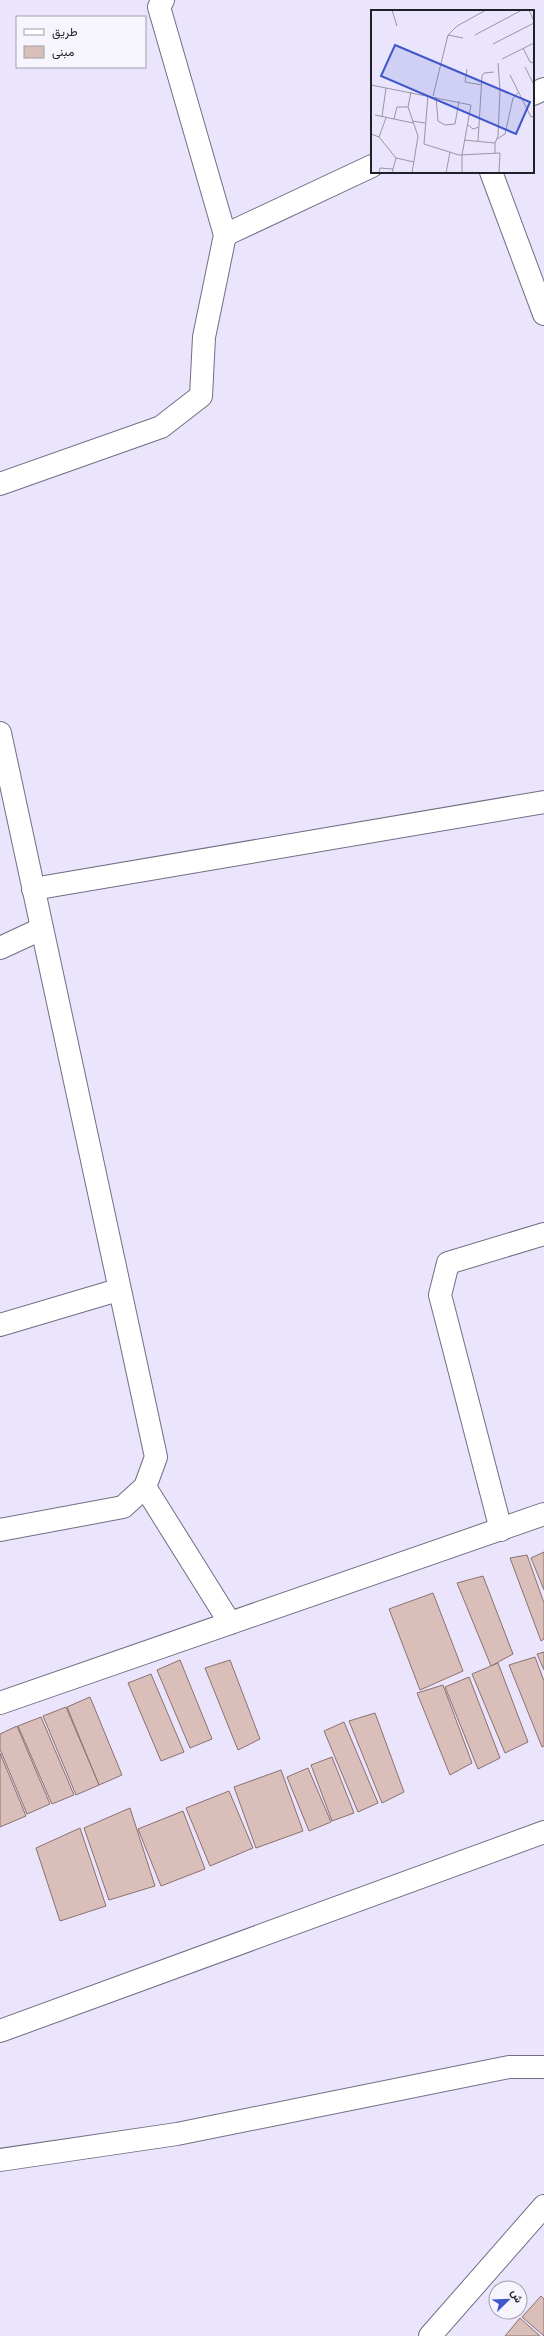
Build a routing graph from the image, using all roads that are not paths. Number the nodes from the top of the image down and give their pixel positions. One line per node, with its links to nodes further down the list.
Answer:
1 (163, 0): 6 (street)
2 (544, 89): 3 (street)
3 (534, 94)
4 (371, 166): 6 (street)
5 (491, 173): 7 (street)
6 (225, 235): 8 (street)
7 (544, 314)
8 (0, 484)
9 (0, 734): 11 (street)
10 (544, 802): 12 (street)
11 (8, 810): 12 (street)
12 (33, 889): 13 (street)
13 (40, 928): 14 (street); 16 (street)
14 (0, 948)
15 (544, 1234): 21 (street)
16 (118, 1290): 17 (street); 18 (street)
17 (0, 1325)
18 (145, 1487): 20 (street); 22 (street)
19 (544, 1514): 21 (street)
20 (0, 1530)
21 (501, 1530): 22 (street)
22 (230, 1623): 23 (street)
23 (0, 1703)
24 (544, 1832): 25 (street)
25 (0, 2031)
26 (544, 2067): 27 (street)
27 (0, 2160)
28 (544, 2206): 29 (street)
29 (430, 2336)

